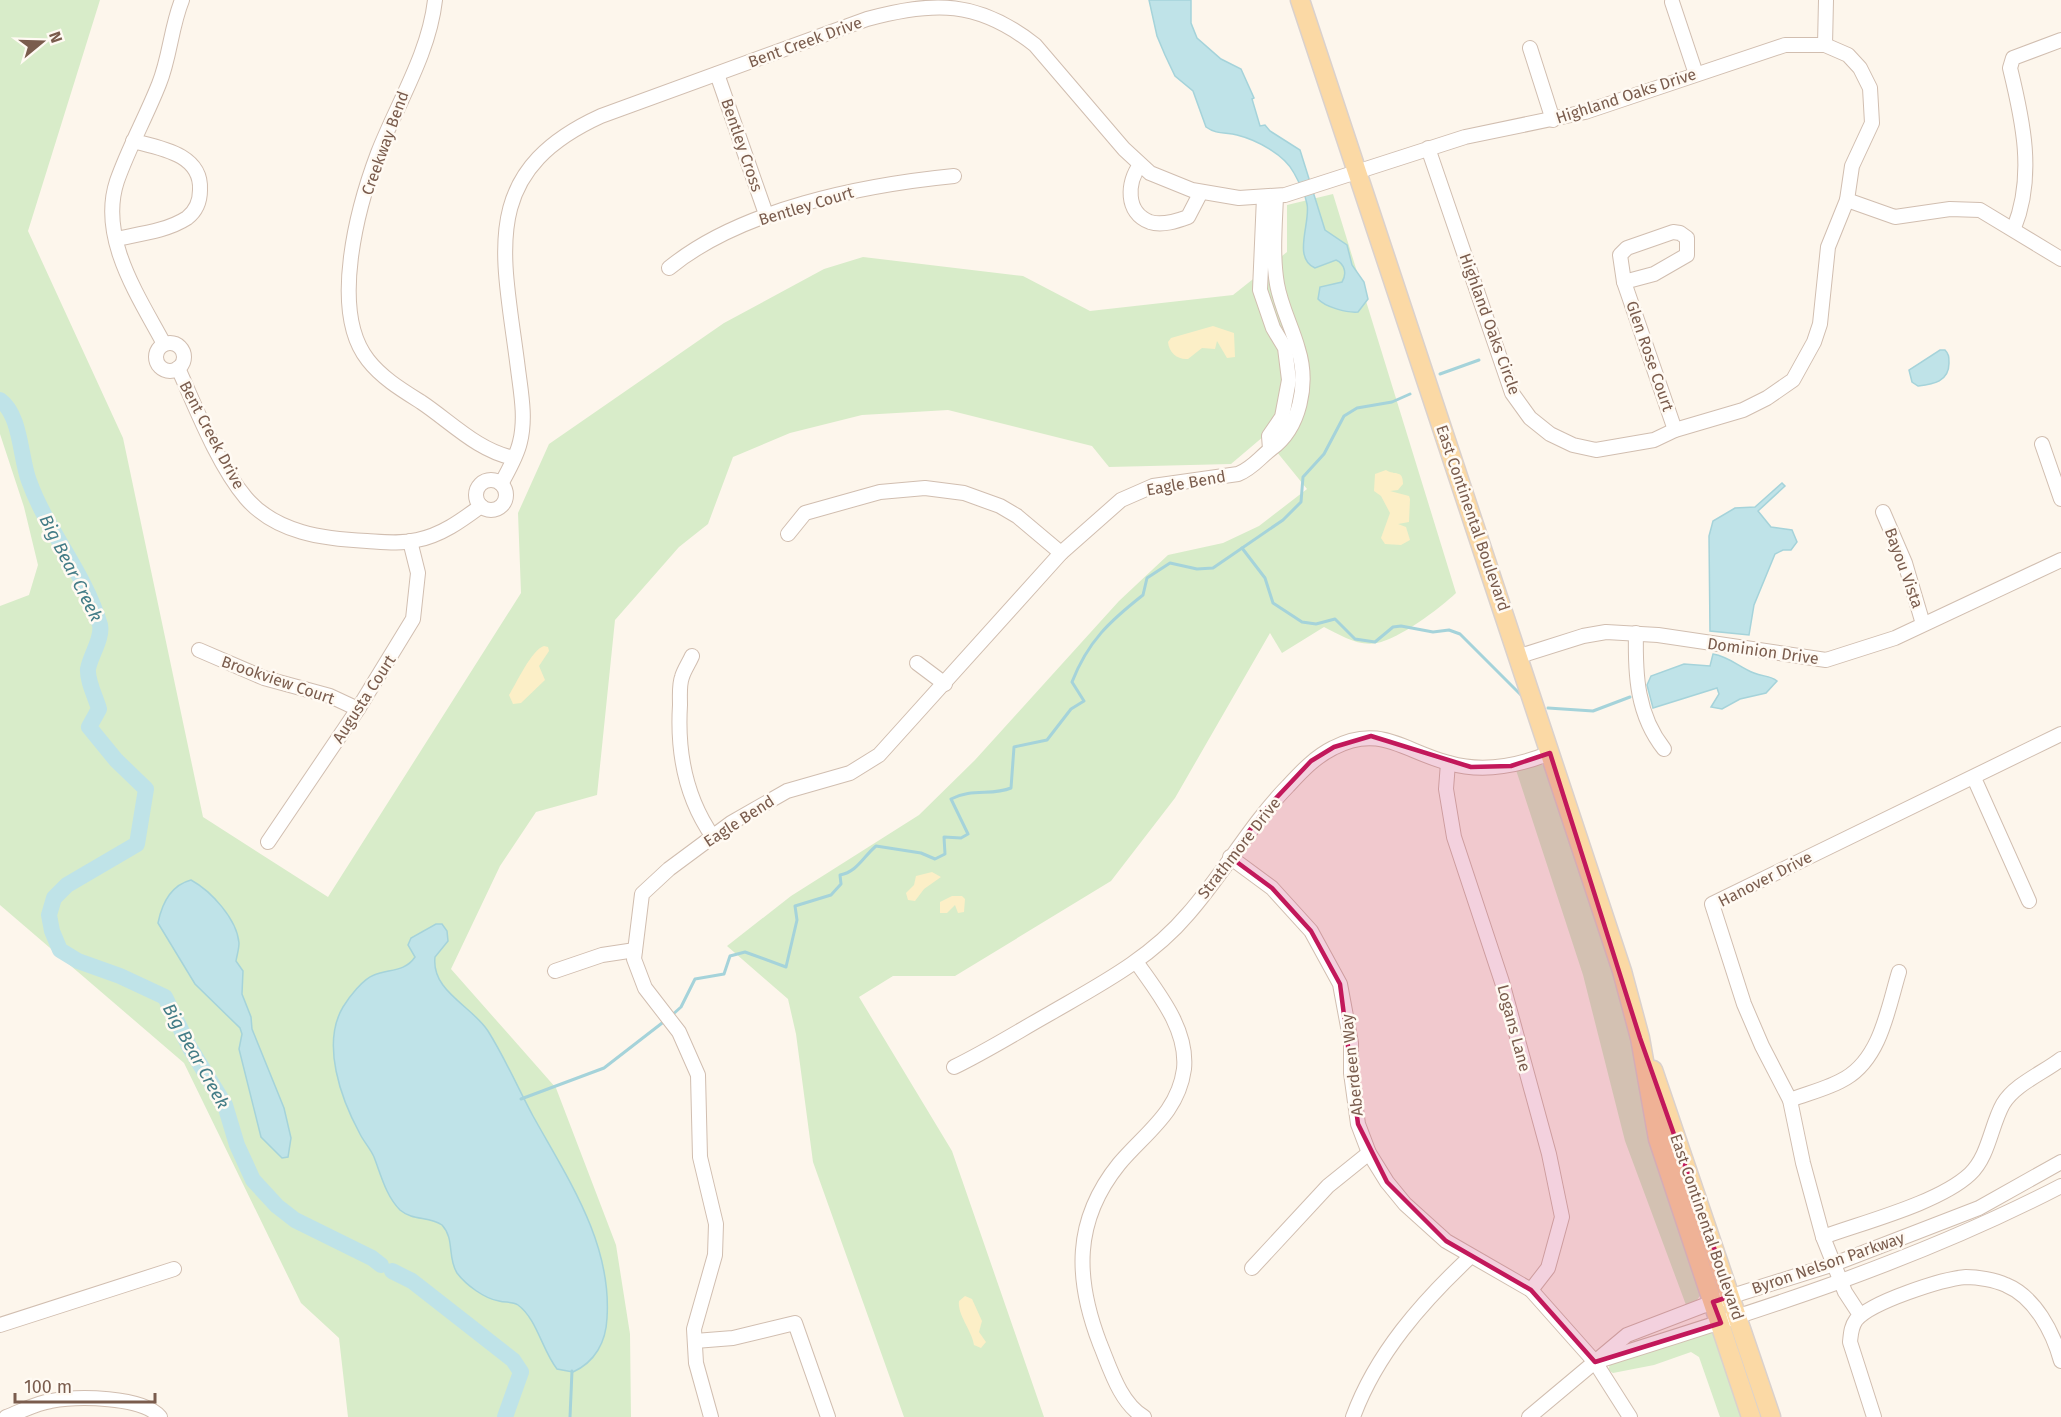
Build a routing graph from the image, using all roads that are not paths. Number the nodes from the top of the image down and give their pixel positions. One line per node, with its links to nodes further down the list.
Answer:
1 (182, 0): 13 (street)
2 (435, 0): 31 (street, Creekway Bend)
3 (1300, 0): 16 (main road, East Continental Boulevard)
4 (1826, 0): 8 (street)
5 (1672, 2): 11 (street)
6 (961, 4): 10 (street, Bent Creek Drive); 15 (street, Bent Creek Drive)
7 (2061, 40): 22 (street)
8 (1825, 45): 11 (street, Highland Oaks Drive); 20 (street, Highland Oaks Circle)
9 (1530, 48): 12 (street)
10 (717, 74): 21 (street, Bentley Cross); 31 (street, Bent Creek Drive)
11 (1695, 74): 12 (street, Highland Oaks Drive)
12 (1553, 120): 14 (street, Highland Oaks Drive)
13 (133, 141): 23 (street); 23 (street)
14 (1428, 148): 16 (street, Highland Oaks Drive); 29 (street, Highland Oaks Circle)
15 (1140, 165): 18 (street, Bent Creek Drive); 18 (street)
16 (1358, 170): 19 (street, Bent Creek Drive); 44 (main road, East Continental Boulevard)
17 (954, 176): 21 (street, Bentley Court)
18 (1201, 192): 19 (street, Bent Creek Drive)
19 (1270, 197): 38 (street, Eagle Bend)
20 (1847, 200): 22 (street); 29 (street, Highland Oaks Circle)
21 (767, 217): 25 (street, Bentley Court)
22 (2014, 228): 24 (street)
23 (116, 238): 27 (street)
24 (2061, 259)
25 (669, 268)
26 (1624, 282): 26 (street, Glen Rose Court); 29 (street, Glen Rose Court)
27 (164, 344): 28 (street); 28 (street)
28 (178, 368): 37 (street, Bent Creek Drive)
29 (1675, 430)
30 (2042, 444): 33 (street)
31 (514, 458): 32 (street, Bent Creek Drive)
32 (501, 484): 34 (street); 34 (street)
33 (2061, 499)
34 (481, 506): 37 (street, Bent Creek Drive)
35 (1883, 512): 40 (street, Bayou Vista)
36 (788, 534): 38 (street)
37 (410, 541): 47 (street, Augusta Court)
38 (1061, 553): 46 (street, Eagle Bend)
39 (2061, 560): 40 (street, Dominion Drive)
40 (1923, 624): 41 (street, Dominion Drive)
41 (1636, 633): 44 (street, Dominion Drive); 49 (street)
42 (199, 650): 47 (street, Brookview Court)
43 (692, 656): 53 (street)
44 (1520, 656): 50 (main road, East Continental Boulevard)
45 (917, 663): 46 (street)
46 (945, 684): 53 (street, Eagle Bend)
47 (358, 709): 54 (street, Augusta Court)
48 (2061, 734): 52 (street, Hanover Drive)
49 (1664, 749)
50 (1550, 753): 51 (street, Strathmore Drive); 74 (main road, East Continental Boulevard)
51 (1448, 763): 55 (street, Strathmore Drive); 73 (street, Logans Lane)
52 (1974, 778): 56 (street); 63 (street, Hanover Drive)
53 (713, 837): 57 (street, Eagle Bend)
54 (268, 842)
55 (1230, 857): 58 (street, Strathmore Drive); 64 (street, Aberdeen Way)
56 (2030, 901)
57 (634, 951): 59 (street); 78 (street, Eagle Bend)
58 (1137, 963): 62 (street, Strathmore Drive); 85 (street)
59 (555, 971)
60 (1899, 972): 63 (street)
61 (2061, 1059): 67 (street)
62 (954, 1067)
63 (1790, 1100): 67 (street, Hanover Drive)
64 (1369, 1152): 68 (street, Aberdeen Way); 70 (street)
65 (2061, 1162): 69 (street, Byron Nelson Parkway)
66 (2061, 1186): 72 (street, Byron Nelson Parkway)
67 (1823, 1237): 69 (street, Hanover Drive)
68 (1470, 1257): 73 (street, Aberdeen Way); 86 (street)
69 (1834, 1264): 72 (street, Hanover Drive); 74 (street, Byron Nelson Parkway)
70 (1252, 1268)
71 (174, 1269): 77 (street)
72 (1840, 1281): 75 (street, Hanover Drive); 76 (street, Byron Nelson Parkway)
73 (1531, 1290): 80 (street, Aberdeen Way)
74 (1722, 1299): 76 (main road, East Continental Boulevard); 80 (street, Byron Nelson Parkway)
75 (1860, 1316): 79 (street); 91 (street)
76 (1729, 1320): 80 (street, Byron Nelson Parkway); 89 (main road, East Continental Boulevard); 90 (main road, East Continental Boulevard)
77 (0, 1324)
78 (695, 1341): 83 (street, Eagle Bend); 84 (street)
79 (2061, 1361)
80 (1595, 1362): 87 (street, Byron Nelson Parkway); 88 (street, Aberdeen Way)
81 (6, 1417): 82 (street)
82 (160, 1417)
83 (711, 1417)
84 (828, 1417)
85 (1144, 1417)
86 (1353, 1417)
87 (1528, 1417)
88 (1630, 1417)
89 (1751, 1417)
90 (1771, 1417)
91 (1874, 1417)

